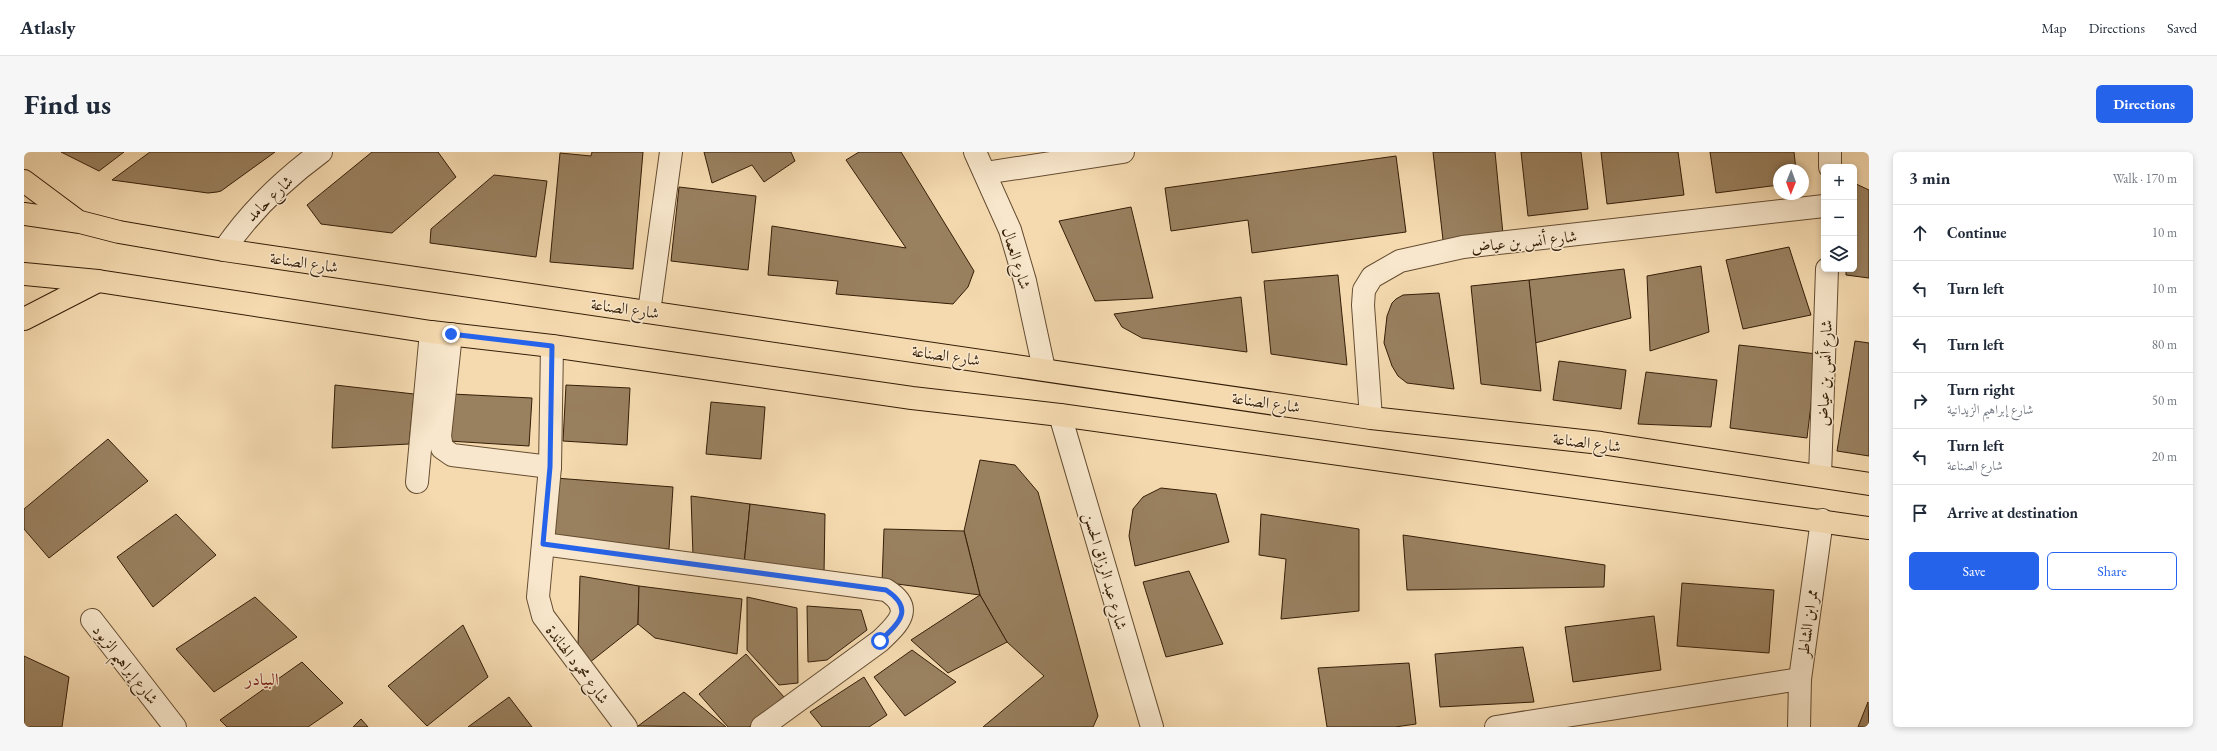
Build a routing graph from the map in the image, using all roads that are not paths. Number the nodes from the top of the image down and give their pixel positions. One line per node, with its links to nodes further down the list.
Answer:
1 (321, 152): 12 (street, شارع حامد)
2 (671, 152): 16 (street)
3 (975, 152): 7 (street, شارع العمال)
4 (1123, 152): 7 (street)
5 (1830, 152): 6 (street)
6 (1830, 164)
7 (985, 172): 20 (street, شارع العمال)
8 (24, 181): 11 (main road)
9 (1821, 206): 22 (street, شارع أنس بن عياض)
10 (24, 214): 11 (main road, شارع الصناعة)
11 (80, 222): 12 (main road, شارع الصناعة)
12 (224, 250): 16 (main road, شارع الصناعة)
13 (1828, 272): 24 (street, شارع أنس بن عياض)
14 (24, 274): 15 (main road)
15 (98, 281): 17 (main road); 18 (main road)
16 (649, 312): 20 (main road, شارع الصناعة)
17 (24, 319)
18 (441, 333): 19 (main road); 23 (street); 25 (street)
19 (552, 346): 21 (main road); 23 (street)
20 (1044, 369): 22 (main road, شارع الصناعة)
21 (1060, 415): 27 (main road); 32 (street, شارع عبد الرزاق الحسن)
22 (1371, 418): 24 (main road, شارع الصناعة)
23 (550, 467): 29 (street)
24 (1820, 476): 26 (main road, شارع الصناعة)
25 (416, 482)
26 (1869, 484)
27 (1822, 520): 28 (main road); 31 (street, ممر ابن الشاطر)
28 (1869, 528)
29 (543, 544): 34 (street, شارع محمود الهناندة); 35 (street)
30 (92, 620): 33 (street, شارع إبراهيم الزيود)
31 (1800, 679): 36 (street); 37 (street, ممر ابن الشاطر)
32 (1150, 726)
33 (175, 727)
34 (626, 727)
35 (762, 727)
36 (1496, 727)
37 (1799, 727)

